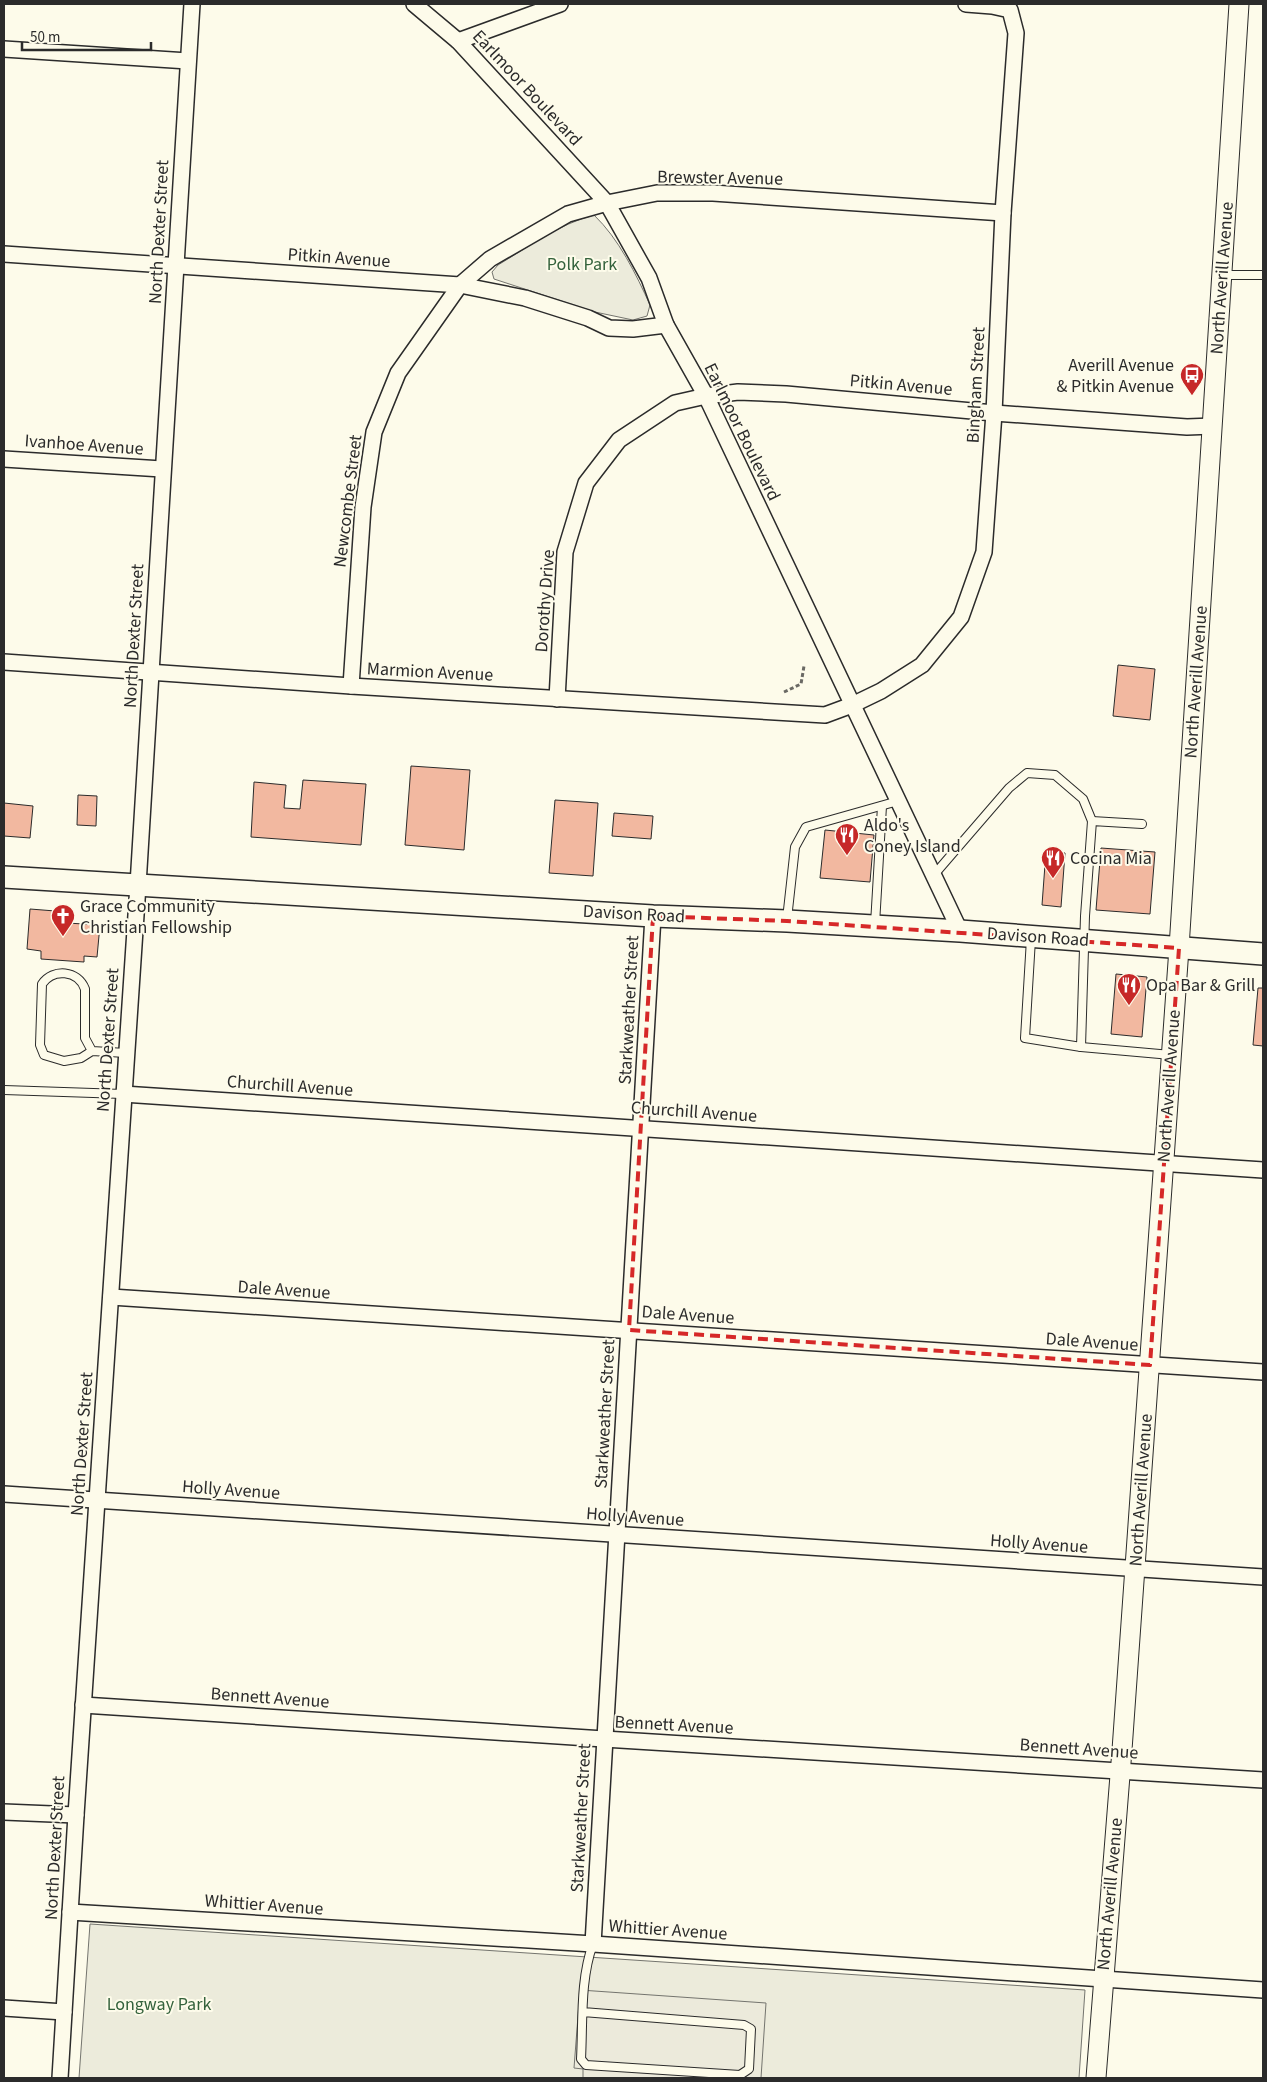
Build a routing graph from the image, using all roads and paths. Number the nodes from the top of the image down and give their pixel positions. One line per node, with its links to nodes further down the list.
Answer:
1 (192, 4): 8 (street, North Dexter Street)
2 (414, 4): 6 (street, Earlmoor Boulevard)
3 (560, 4): 6 (street)
4 (966, 4): 10 (street, Bingham Street)
5 (1240, 4): 13 (street, North Averill Avenue)
6 (458, 41): 9 (street, Earlmoor Boulevard)
7 (4, 48): 8 (street)
8 (188, 61): 12 (street, North Dexter Street)
9 (607, 203): 10 (street, Brewster Avenue); 15 (street, Brewster Avenue); 16 (street, Earlmoor Boulevard)
10 (1003, 213): 18 (street, Bingham Street)
11 (4, 254): 12 (street, Pitkin Avenue)
12 (176, 266): 15 (street, Pitkin Avenue); 21 (street, North Dexter Street)
13 (1222, 275): 14 (lane); 19 (street, North Averill Avenue)
14 (1263, 275)
15 (460, 285): 16 (street, Pitkin Avenue); 25 (street, Newcombe Street)
16 (666, 325): 17 (street, Earlmoor Boulevard)
17 (706, 396): 18 (street, Pitkin Avenue); 27 (street, Dorothy Drive); 28 (street, Earlmoor Boulevard)
18 (994, 413): 19 (street, Pitkin Avenue); 28 (street, Bingham Street)
19 (1212, 426): 42 (street, North Averill Avenue)
20 (4, 458): 21 (street, Ivanhoe Avenue)
21 (162, 469): 24 (street, North Dexter Street)
22 (4, 662): 24 (street, Marmion Avenue)
23 (804, 666): 26 (path)
24 (151, 672): 25 (street, Marmion Avenue); 35 (street, North Dexter Street)
25 (350, 686): 27 (street, Marmion Avenue)
26 (784, 692)
27 (557, 698): 28 (street, Marmion Avenue)
28 (852, 706): 29 (street, Earlmoor Boulevard)
29 (898, 802): 30 (lane); 33 (street, Earlmoor Boulevard)
30 (882, 806): 37 (lane); 38 (lane)
31 (1092, 821): 32 (lane); 33 (lane); 41 (lane)
32 (1142, 824)
33 (933, 876): 39 (street, Earlmoor Boulevard)
34 (4, 877): 35 (main road, Davison Road)
35 (138, 885): 36 (main road, Davison Road); 46 (street, North Dexter Street)
36 (653, 916): 37 (main road, Davison Road); 50 (street, Starkweather Street)
37 (787, 921): 38 (main road, Davison Road)
38 (874, 926): 39 (main road, Davison Road)
39 (960, 931): 40 (main road, Davison Road)
40 (1031, 936): 41 (main road, Davison Road); 44 (lane)
41 (1086, 940): 42 (main road, Davison Road); 44 (lane)
42 (1179, 948): 43 (main road, Davison Road); 47 (street, North Averill Avenue)
43 (1263, 954)
44 (1081, 1047): 47 (lane)
45 (92, 1051): 45 (lane); 46 (lane)
46 (126, 1054): 49 (street, North Dexter Street)
47 (1171, 1055): 51 (street, North Averill Avenue)
48 (4, 1090): 49 (lane)
49 (123, 1094): 50 (street, Churchill Avenue); 53 (street, North Dexter Street)
50 (641, 1127): 51 (street, Churchill Avenue); 54 (street, Starkweather Street)
51 (1163, 1163): 52 (street, Churchill Avenue); 55 (street, North Averill Avenue)
52 (1263, 1170)
53 (111, 1297): 54 (street, Dale Avenue); 58 (street, North Dexter Street)
54 (629, 1330): 55 (street, Dale Avenue); 59 (street, Starkweather Street)
55 (1150, 1365): 56 (street, Dale Avenue); 60 (street, North Averill Avenue)
56 (1263, 1372)
57 (4, 1494): 58 (street, Holly Avenue)
58 (97, 1500): 59 (street, Holly Avenue); 62 (street, North Dexter Street)
59 (617, 1535): 60 (street, Holly Avenue); 63 (street, Starkweather Street)
60 (1135, 1569): 61 (street, Holly Avenue); 64 (street, North Averill Avenue)
61 (1263, 1577)
62 (83, 1705): 63 (street, Bennett Avenue); 67 (street, North Dexter Street)
63 (604, 1739): 64 (street, Bennett Avenue); 69 (street, Starkweather Street)
64 (1121, 1770): 65 (street, Bennett Avenue); 70 (street, North Averill Avenue)
65 (1263, 1780)
66 (4, 1812): 67 (street)
67 (76, 1815): 68 (street, North Dexter Street)
68 (70, 1912): 69 (street, Whittier Avenue); 73 (street, North Dexter Street)
69 (593, 1944): 70 (street, Whittier Avenue); 74 (lane)
70 (1103, 1979): 71 (street, Whittier Avenue); 76 (street, North Averill Avenue)
71 (1263, 1990)
72 (4, 2008): 73 (street)
73 (64, 2012): 75 (street, North Dexter Street)
74 (583, 2012): 74 (lane)
75 (60, 2078)
76 (1096, 2078)

